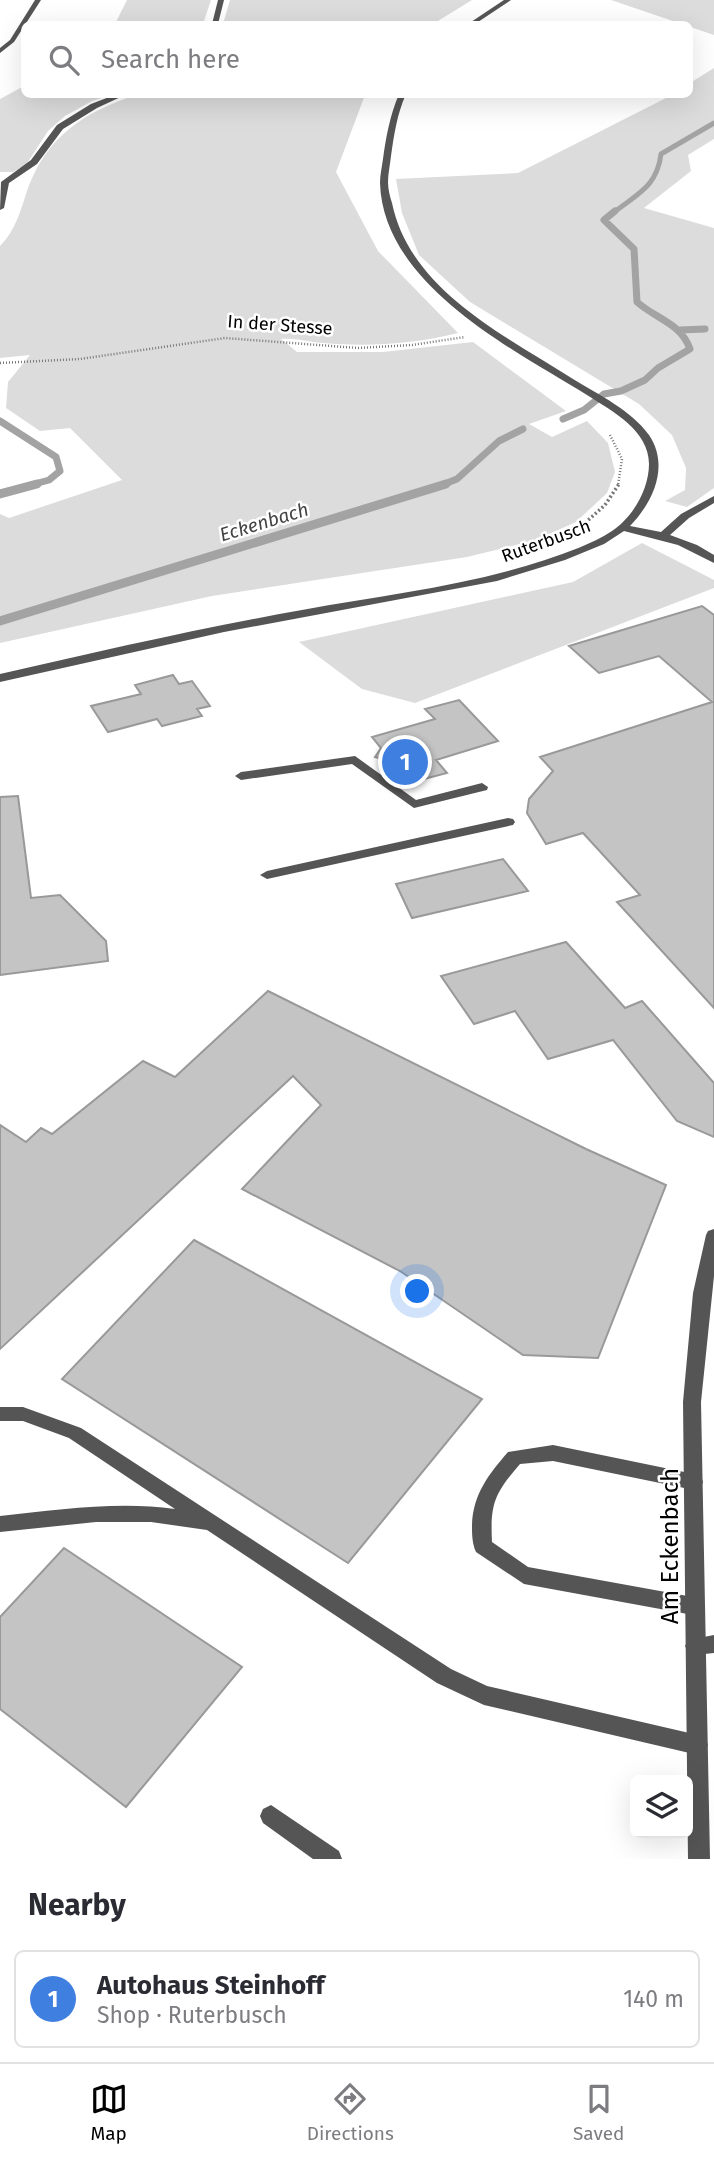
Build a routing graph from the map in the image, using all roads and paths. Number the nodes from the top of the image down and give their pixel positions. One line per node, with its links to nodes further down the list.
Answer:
1 (38, 0): 4 (street)
2 (221, 0): 5 (street)
3 (508, 0): 6 (street)
4 (25, 21)
5 (216, 21)
6 (476, 21)
7 (21, 27): 8 (street)
8 (0, 51)
9 (114, 98): 11 (street)
10 (401, 98): 18 (street, Ruterbusch)
11 (3, 181): 12 (street)
12 (0, 208)
13 (474, 335): 14 (path, In der Stesse)
14 (0, 363)
15 (605, 429): 16 (path)
16 (615, 494)
17 (714, 499): 19 (street)
18 (623, 528): 19 (street); 21 (street, Ruterbusch)
19 (663, 536): 20 (street)
20 (714, 560)
21 (0, 678)
22 (241, 776): 23 (street)
23 (482, 788)
24 (508, 822): 25 (street)
25 (267, 875)
26 (714, 1235): 28 (street, Am Eckenbach)
27 (0, 1414): 29 (street)
28 (694, 1482): 31 (street, Am Eckenbach); 31 (street)
29 (212, 1523): 30 (street); 33 (street)
30 (0, 1524)
31 (694, 1606): 32 (street, Am Eckenbach)
32 (704, 1645): 33 (street, Am Eckenbach)
33 (698, 1745): 36 (street, Am Eckenbach)
34 (271, 1816): 35 (street)
35 (331, 1859)
36 (699, 1859)

